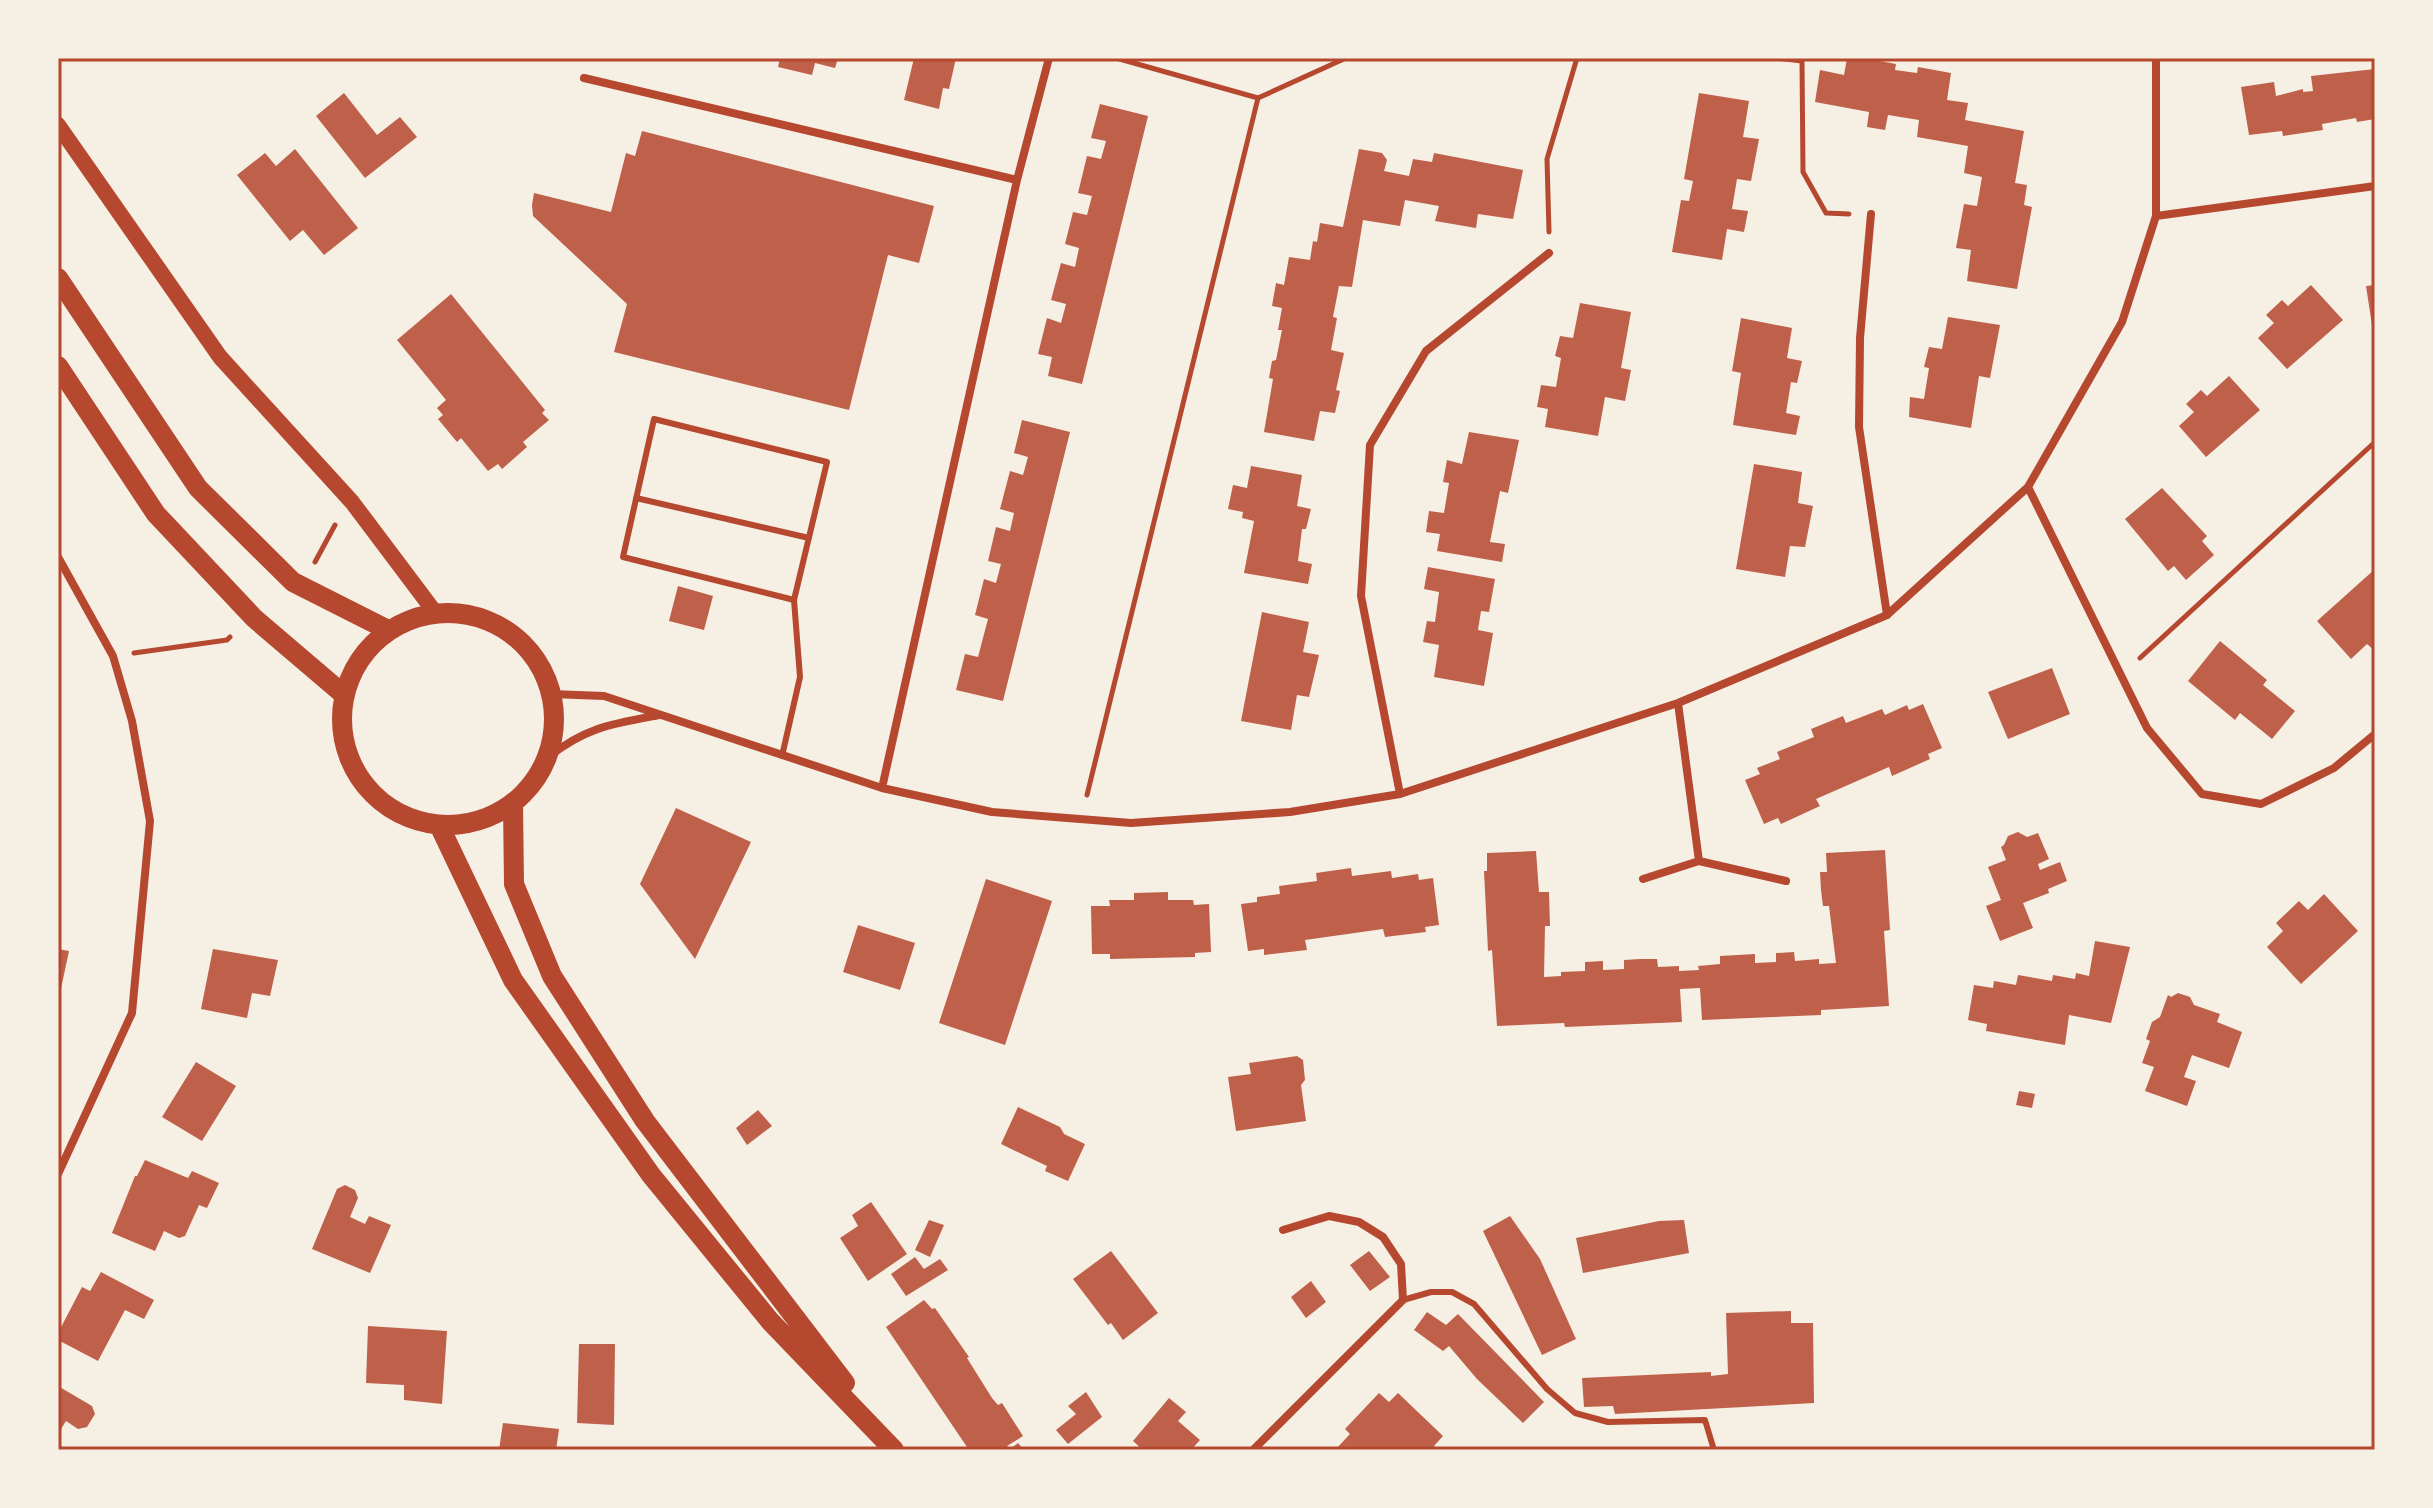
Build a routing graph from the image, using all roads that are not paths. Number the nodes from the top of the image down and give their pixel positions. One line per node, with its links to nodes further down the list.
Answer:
1 (1049, 58): 5 (street)
2 (2156, 58): 8 (street)
3 (584, 78): 5 (street)
4 (58, 125): 17 (main road)
5 (1017, 180): 27 (street)
6 (2375, 186): 8 (street)
7 (1871, 214): 18 (street)
8 (2156, 216): 12 (street)
9 (1549, 253): 28 (street)
10 (58, 278): 19 (main road)
11 (58, 366): 20 (main road)
12 (2028, 487): 18 (street); 24 (street)
13 (636, 498): 14 (lane); 14 (lane); 16 (lane)
14 (809, 538): 16 (lane)
15 (58, 557): 34 (street)
16 (794, 600): 25 (lane)
17 (434, 611): 19 (main road); 21 (main road)
18 (1887, 615): 22 (street)
19 (388, 630): 20 (main road)
20 (343, 694): 30 (main road)
21 (551, 694): 23 (street); 26 (main road)
22 (1678, 703): 28 (street); 31 (street)
23 (659, 715): 25 (street); 26 (street)
24 (2375, 734)
25 (782, 756): 27 (street)
26 (548, 757): 29 (main road)
27 (882, 788): 28 (street)
28 (1400, 794)
29 (513, 804): 30 (main road); 37 (main road)
30 (439, 825): 37 (main road)
31 (1699, 861): 32 (street); 33 (street)
32 (1643, 879)
33 (1786, 881)
34 (58, 1174)
35 (1283, 1230): 36 (street)
36 (1403, 1300): 38 (street); 39 (lane)
37 (895, 1450)
38 (1253, 1450)
39 (1714, 1450)

